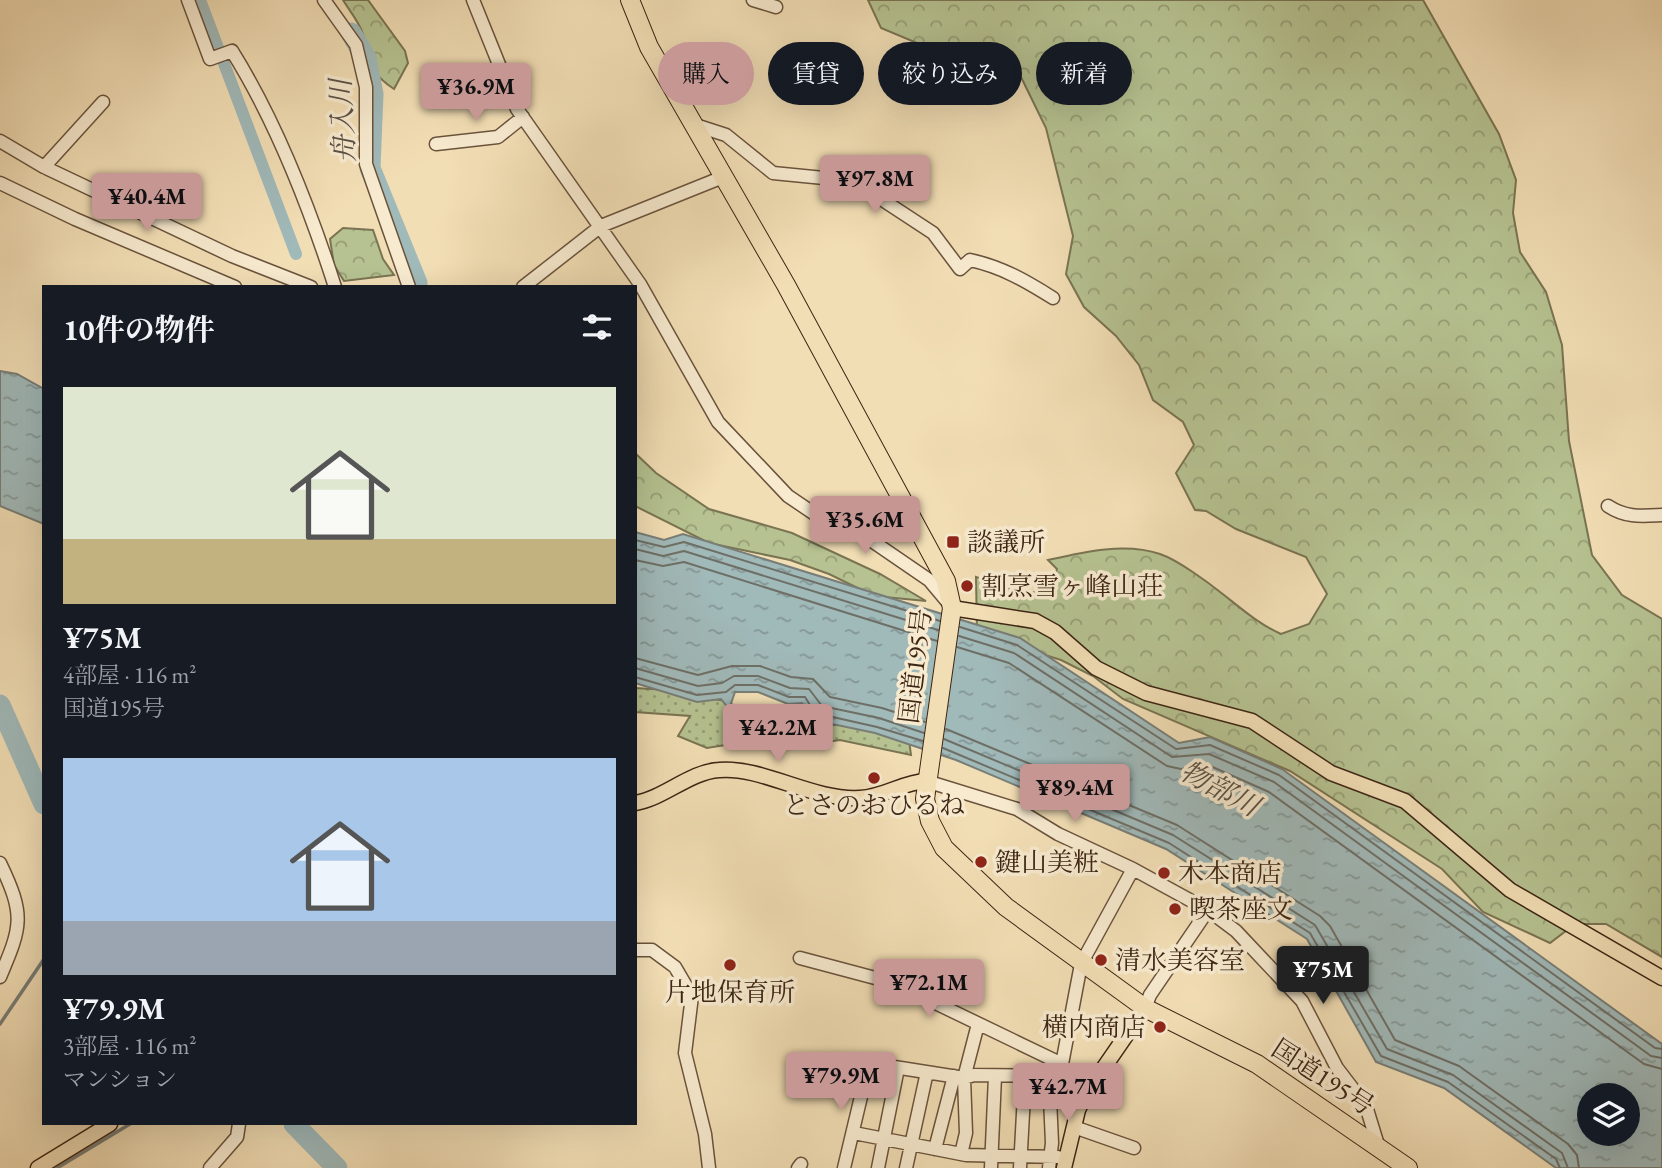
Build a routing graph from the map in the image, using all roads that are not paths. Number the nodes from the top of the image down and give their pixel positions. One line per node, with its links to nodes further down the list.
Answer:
1 (188, 0): 18 (street)
2 (324, 0): 19 (street)
3 (473, 0): 8 (street)
4 (629, 0): 9 (highway, 国道195号)
5 (753, 0): 6 (street)
6 (776, 7)
7 (103, 102): 12 (street)
8 (523, 117): 11 (street); 15 (street)
9 (692, 124): 13 (highway, 国道195号); 21 (street)
10 (0, 141): 12 (street)
11 (436, 144)
12 (44, 167): 17 (street)
13 (723, 177): 15 (street); 24 (highway, 国道195号)
14 (0, 183): 16 (street)
15 (601, 226): 20 (street); 24 (street)
16 (230, 285)
17 (307, 285)
18 (334, 285)
19 (408, 285)
20 (526, 285)
21 (1053, 298)
22 (1608, 506): 23 (street)
23 (1662, 514)
24 (951, 616): 25 (highway, 国道195号); 34 (main road)
25 (928, 773): 26 (main road); 28 (street); 32 (highway, 国道195号)
26 (637, 803)
27 (0, 863): 33 (street)
28 (1133, 869): 29 (street); 32 (street)
29 (1208, 910): 35 (street); 50 (street)
30 (637, 950): 59 (street)
31 (800, 958): 36 (street)
32 (1081, 964): 35 (highway, 国道195号); 37 (street)
33 (0, 977)
34 (1662, 978)
35 (1145, 1008): 43 (main road); 50 (highway, 国道195号)
36 (978, 1024): 37 (street); 41 (street)
37 (1062, 1064): 43 (street)
38 (898, 1068): 39 (street); 47 (street); 48 (street)
39 (927, 1072): 41 (street); 49 (street)
40 (995, 1076): 41 (street); 42 (street); 54 (street)
41 (959, 1077): 52 (street); 53 (street)
42 (1025, 1077): 55 (street); 56 (street)
43 (1078, 1110): 46 (main road)
44 (108, 1125): 57 (main road)
45 (239, 1125): 58 (street)
46 (1074, 1127): 51 (street); 56 (main road)
47 (854, 1133): 48 (street); 60 (street)
48 (883, 1139): 49 (street); 61 (street)
49 (910, 1144): 52 (street); 62 (street)
50 (1378, 1145): 63 (highway, 国道195号)
51 (1134, 1148)
52 (935, 1149): 53 (street)
53 (963, 1159): 54 (street)
54 (992, 1162): 55 (street)
55 (1021, 1162): 56 (street)
56 (1058, 1162)
57 (37, 1168)
58 (210, 1168)
59 (709, 1168)
60 (844, 1168)
61 (878, 1168)
62 (906, 1168)
63 (1408, 1168)

